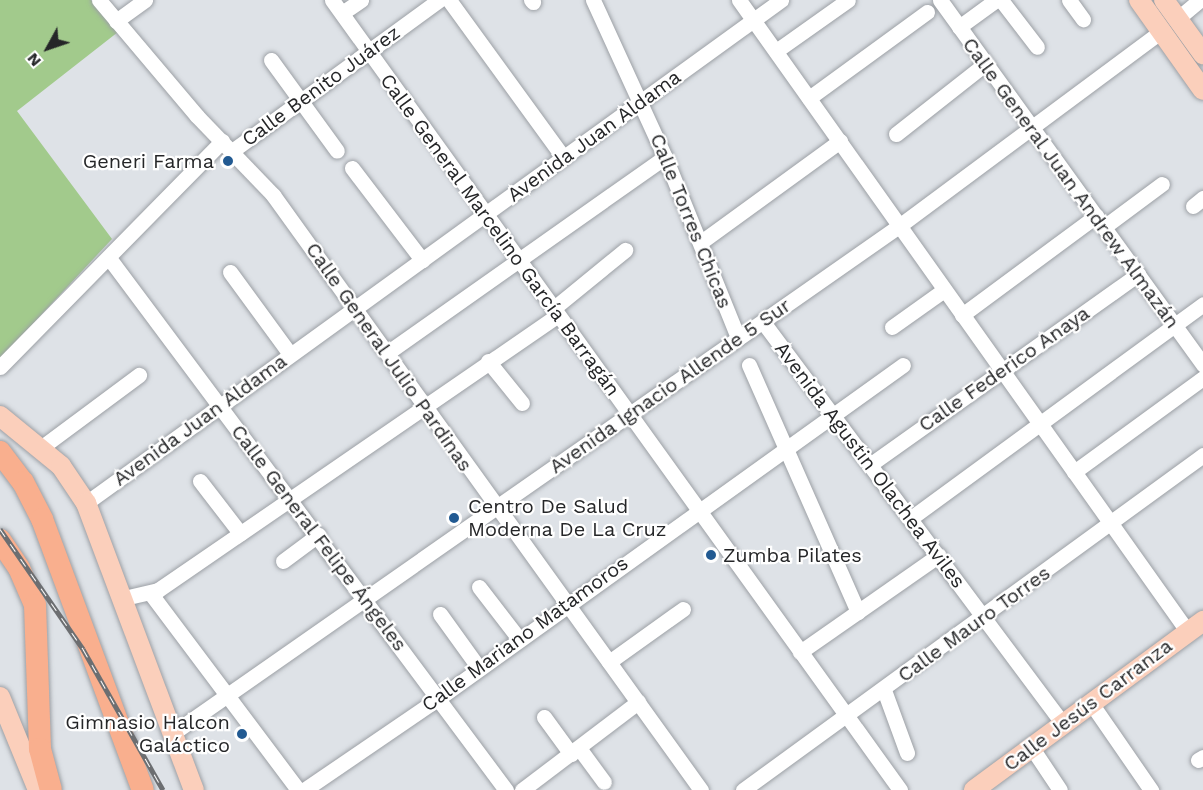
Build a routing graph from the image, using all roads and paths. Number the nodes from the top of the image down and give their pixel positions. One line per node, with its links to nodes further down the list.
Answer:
1 (99, 0): 23 (street, Calle General Julio Pardinas)
2 (145, 0): 23 (street)
3 (332, 0): 19 (street, Calle General Marcelino García Barragán)
4 (361, 0): 19 (street)
5 (439, 0): 27 (street, Calle Benito Juárez)
6 (449, 0): 42 (street)
7 (739, 0): 22 (street)
8 (781, 0): 22 (street, Avenida Juan Aldama)
9 (848, 0): 28 (street)
10 (940, 0): 24 (street, Calle General Juan Andrew Almazán)
11 (996, 0): 24 (street)
12 (1001, 0): 26 (street)
13 (1070, 0): 20 (street)
14 (1139, 0): 25 (main road)
15 (1164, 0): 21 (main road)
16 (1200, 0): 21 (street)
17 (594, 3): 35 (street, Calle Torres Chicas)
18 (927, 12): 33 (street)
19 (342, 13): 27 (street, Calle General Marcelino García Barragán)
20 (1083, 19)
21 (1177, 19): 29 (main road)
22 (753, 20): 28 (street); 35 (street, Avenida Juan Aldama)
23 (116, 21): 39 (street, Calle General Julio Pardinas)
24 (959, 27): 31 (street, Calle General Juan Andrew Almazán)
25 (1162, 31): 32 (main road); 36 (street, Avenida Ignacio Allende 5 Sur)
26 (1037, 47)
27 (369, 50): 34 (street, Calle Benito Juárez); 45 (street, Calle General Marcelino García Barragán)
28 (776, 51): 33 (street)
29 (1203, 54)
30 (271, 60): 34 (street)
31 (985, 64): 36 (street, Calle General Juan Andrew Almazán); 37 (street)
32 (1203, 90)
33 (809, 98): 38 (street)
34 (301, 101): 39 (street, Calle Benito Juárez); 40 (street)
35 (641, 102): 41 (street, Calle Torres Chicas); 42 (street, Avenida Juan Aldama)
36 (1032, 128): 46 (street, Calle General Juan Andrew Almazán); 47 (street, Avenida Ignacio Allende 5 Sur)
37 (896, 134)
38 (840, 141): 47 (street); 48 (street)
39 (227, 146): 50 (street, Calle Benito Juárez); 57 (street, Calle General Julio Pardinas)
40 (337, 151)
41 (665, 157): 48 (street, Calle Torres Chicas); 52 (street)
42 (564, 158): 45 (street, Avenida Juan Aldama)
43 (352, 168): 51 (street)
44 (1162, 184): 46 (street)
45 (486, 214): 51 (street, Avenida Juan Aldama); 52 (street, Calle General Marcelino García Barragán)
46 (1100, 222): 54 (street, Calle General Juan Andrew Almazán); 59 (street)
47 (899, 226): 55 (street); 60 (street, Avenida Ignacio Allende 5 Sur)
48 (701, 242): 63 (street, Calle Torres Chicas)
49 (625, 250): 58 (street)
50 (109, 258): 70 (street, Calle Benito Juárez); 75 (street, Calle General Felipe Ángeles)
51 (422, 260): 57 (street, Avenida Juan Aldama)
52 (520, 260): 58 (street, Calle General Marcelino García Barragán); 64 (street)
53 (230, 272): 65 (street)
54 (1138, 274): 61 (street, Calle General Juan Andrew Almazán); 71 (street, Calle Federico Anaya)
55 (944, 290): 59 (street); 62 (street)
56 (1203, 304): 61 (street)
57 (355, 307): 64 (street, Calle General Julio Pardinas); 65 (street, Avenida Juan Aldama)
58 (556, 312): 66 (street); 78 (street, Calle General Marcelino García Barragán)
59 (962, 315): 71 (street)
60 (763, 322): 63 (street, Avenida Ignacio Allende 5 Sur); 77 (street, Avenida Agustin Olachea Aviles)
61 (1174, 325): 69 (street, Calle General Juan Andrew Almazán); 80 (street)
62 (892, 327)
63 (738, 338): 78 (street, Avenida Ignacio Allende 5 Sur)
64 (387, 353): 76 (street, Calle General Julio Pardinas)
65 (290, 354): 75 (street, Avenida Juan Aldama)
66 (489, 361): 74 (street); 76 (street)
67 (749, 365): 82 (street)
68 (903, 365): 77 (street, Calle Mariano Matamoros)
69 (1203, 365)
70 (0, 367)
71 (1002, 370): 80 (street); 85 (street, Calle Federico Anaya)
72 (139, 375): 81 (street)
73 (1203, 378): 86 (street)
74 (522, 403)
75 (220, 405): 88 (street, Calle General Felipe Ángeles); 89 (street, Avenida Juan Aldama)
76 (424, 407): 88 (street); 90 (street, Calle General Julio Pardinas)
77 (834, 414): 82 (street, Calle Mariano Matamoros); 85 (street, Avenida Agustin Olachea Aviles)
78 (629, 415): 90 (street, Avenida Ignacio Allende 5 Sur); 91 (street, Calle General Marcelino García Barragán)
79 (0, 416): 81 (main road)
80 (1040, 424): 86 (street); 92 (street)
81 (42, 447): 89 (main road)
82 (786, 449): 91 (street, Calle Mariano Matamoros); 105 (street)
83 (0, 452): 129 (highway)
84 (1203, 455): 93 (street, Calle Mauro Torres)
85 (872, 464): 92 (street, Avenida Agustin Olachea Aviles)
86 (1074, 472): 93 (street)
87 (200, 481): 94 (street)
88 (291, 498): 94 (street); 95 (street, Calle General Felipe Ángeles)
89 (86, 503): 101 (main road)
90 (496, 508): 102 (street, Avenida Ignacio Allende 5 Sur); 103 (street, Calle General Julio Pardinas)
91 (699, 510): 103 (street, Calle Mariano Matamoros); 110 (street, Calle General Marcelino García Barragán)
92 (911, 518): 97 (street, Avenida Agustin Olachea Aviles)
93 (1111, 524): 107 (street, Calle Mauro Torres); 108 (street)
94 (240, 533): 100 (street)
95 (318, 535): 98 (street); 102 (street, Calle General Felipe Ángeles)
96 (0, 540): 128 (highway)
97 (939, 555): 105 (street); 107 (street, Avenida Agustin Olachea Aviles)
98 (283, 561)
99 (479, 587): 109 (street)
100 (151, 594): 101 (street); 114 (street)
101 (124, 598): 122 (main road)
102 (365, 599): 114 (street, Avenida Ignacio Allende 5 Sur); 115 (street, Calle General Felipe Ángeles)
103 (566, 603): 109 (street, Calle Mariano Matamoros); 111 (street, Calle General Julio Pardinas)
104 (683, 609): 111 (street)
105 (858, 612): 110 (street)
106 (440, 614): 112 (street)
107 (985, 618): 113 (street, Calle Mauro Torres); 121 (street, Avenida Agustin Olachea Aviles)
108 (1198, 627): 118 (main road, Calle Jesús Carranza)
109 (519, 639): 112 (street, Calle Mariano Matamoros)
110 (800, 652): 120 (street, Calle General Marcelino García Barragán)
111 (609, 662): 117 (street, Calle General Julio Pardinas)
112 (479, 668): 115 (street, Calle Mariano Matamoros)
113 (884, 690): 120 (street, Calle Mauro Torres); 125 (street)
114 (227, 696): 122 (street, Avenida Ignacio Allende 5 Sur); 131 (street)
115 (438, 698): 132 (street, Calle Mariano Matamoros); 133 (street, Calle General Felipe Ángeles)
116 (0, 700): 127 (main road)
117 (638, 702): 124 (street); 135 (street, Calle General Julio Pardinas)
118 (1091, 703): 121 (main road, Calle Jesús Carranza); 140 (street)
119 (544, 717): 124 (street)
120 (847, 717): 136 (street, Calle Mauro Torres); 137 (street, Calle General Marcelino García Barragán)
121 (1063, 724): 123 (main road, Calle Jesús Carranza)
122 (173, 734): 130 (main road)
123 (1032, 748): 138 (main road, Calle Jesús Carranza); 139 (street)
124 (575, 751): 126 (street); 134 (street)
125 (907, 753)
126 (604, 782)
127 (38, 790)
128 (51, 790)
129 (143, 790)
130 (194, 790)
131 (298, 790)
132 (304, 790)
133 (506, 790)
134 (522, 790)
135 (701, 790)
136 (743, 790)
137 (900, 790)
138 (974, 790)
139 (1060, 790)
140 (1151, 790)

